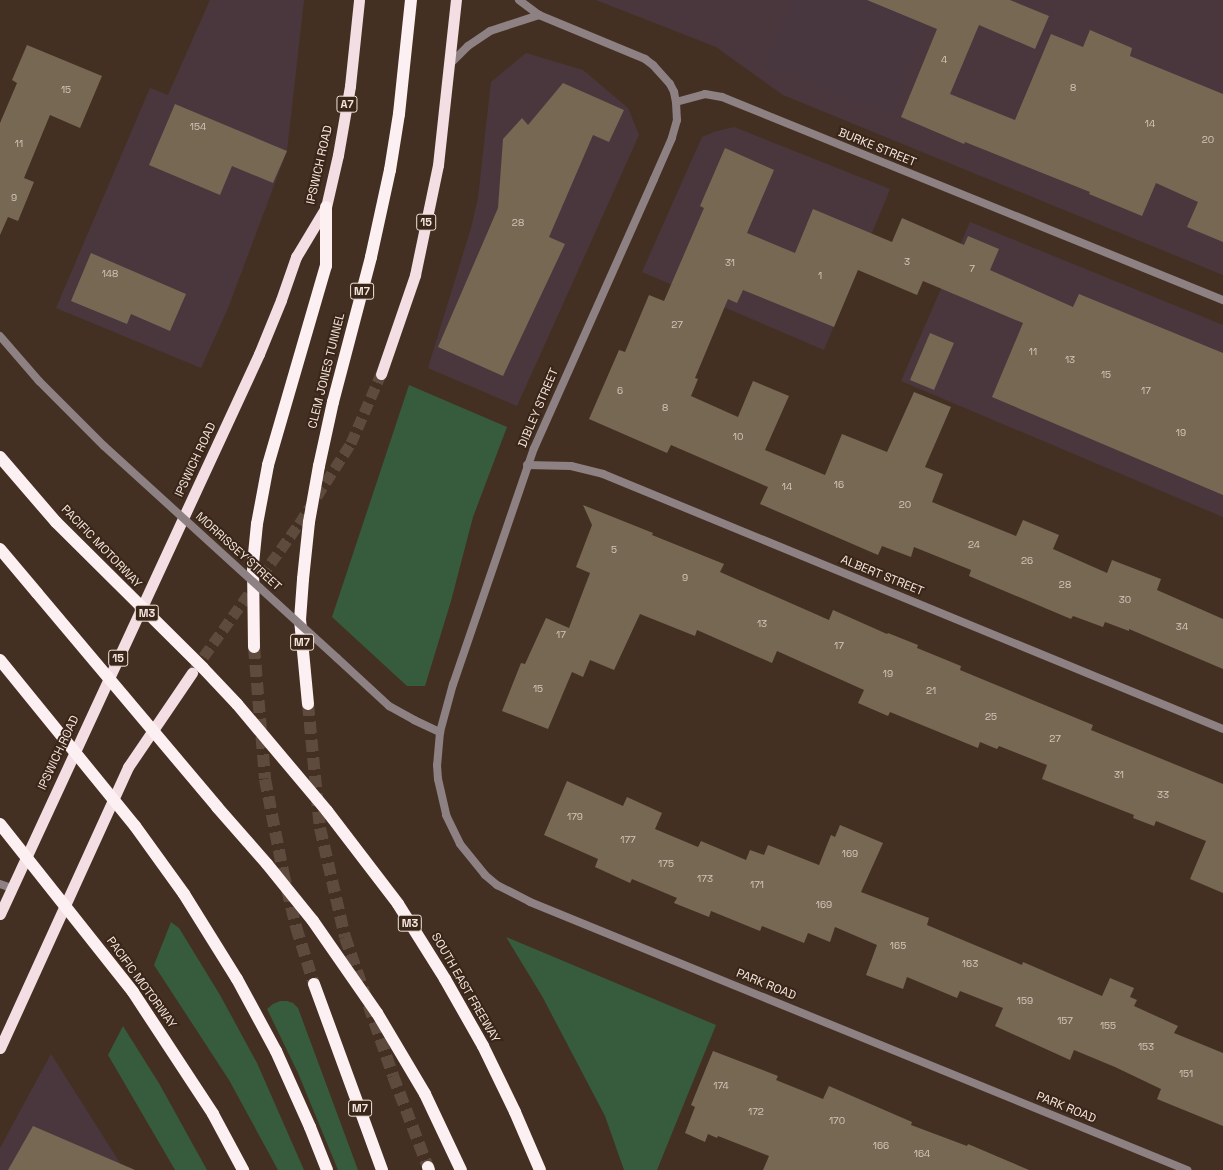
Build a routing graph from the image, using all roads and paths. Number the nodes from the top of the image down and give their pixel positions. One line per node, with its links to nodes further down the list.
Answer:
1 (359, 0): 8 (highway, IPSWICH ROAD / A7)
2 (411, 0): 19 (highway, CLEM JONES TUNNEL / M7)
3 (456, 0): 6 (highway, 15)
4 (519, 0): 5 (street)
5 (540, 14): 6 (street); 7 (street)
6 (449, 65): 11 (highway, 15)
7 (676, 102): 9 (street, BURKE STREET); 13 (street, DIBLEY STREET)
8 (326, 207): 15 (highway); 24 (highway, IPSWICH ROAD / 15)
9 (1223, 300)
10 (0, 336): 21 (street, MORRISSEY STREET, bridge)
11 (381, 374)
12 (0, 457): 18 (highway, PACIFIC MOTORWAY / M3, bridge)
13 (527, 465): 20 (street, ALBERT STREET); 21 (street, DIBLEY STREET)
14 (0, 549): 31 (highway, bridge)
15 (254, 648)
16 (0, 660): 29 (highway, bridge)
17 (192, 672): 27 (highway)
18 (237, 704): 32 (highway, SOUTH EAST FREEWAY / M3)
19 (308, 704)
20 (1223, 729)
21 (440, 732): 33 (street, PARK ROAD)
22 (0, 824): 28 (highway, PACIFIC MOTORWAY, bridge)
23 (0, 884): 24 (street)
24 (11, 888): 25 (highway, IPSWICH ROAD / 15)
25 (0, 914)
26 (314, 984): 30 (highway, M7)
27 (0, 1048)
28 (243, 1170)
29 (327, 1170)
30 (382, 1170)
31 (461, 1170)
32 (540, 1170)
33 (1187, 1170)

